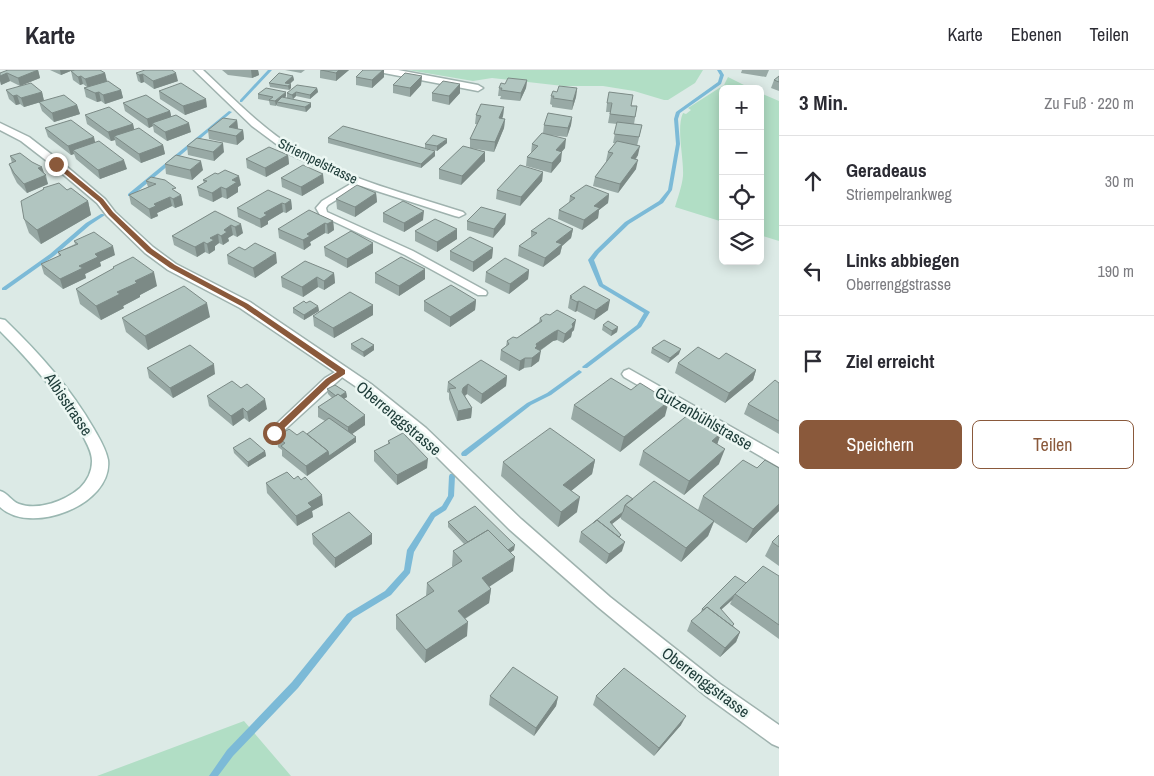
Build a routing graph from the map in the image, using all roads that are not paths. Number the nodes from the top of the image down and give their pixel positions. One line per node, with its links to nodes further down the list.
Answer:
1 (198, 70): 5 (street, Striempelstrasse)
2 (384, 70): 3 (street)
3 (478, 88)
4 (0, 126): 9 (street, Oberrenggstrasse)
5 (358, 182): 6 (street, Striempelstrasse); 7 (lane)
6 (459, 214)
7 (482, 293)
8 (0, 323): 13 (street, Albisstrasse)
9 (342, 372): 11 (lane); 14 (street, Oberrenggstrasse)
10 (629, 374): 12 (street, Gutzenbühlstrasse)
11 (274, 433)
12 (779, 461)
13 (0, 497)
14 (750, 716): 15 (street); 16 (street, Oberrenggstrasse)
15 (779, 722)
16 (779, 738)

